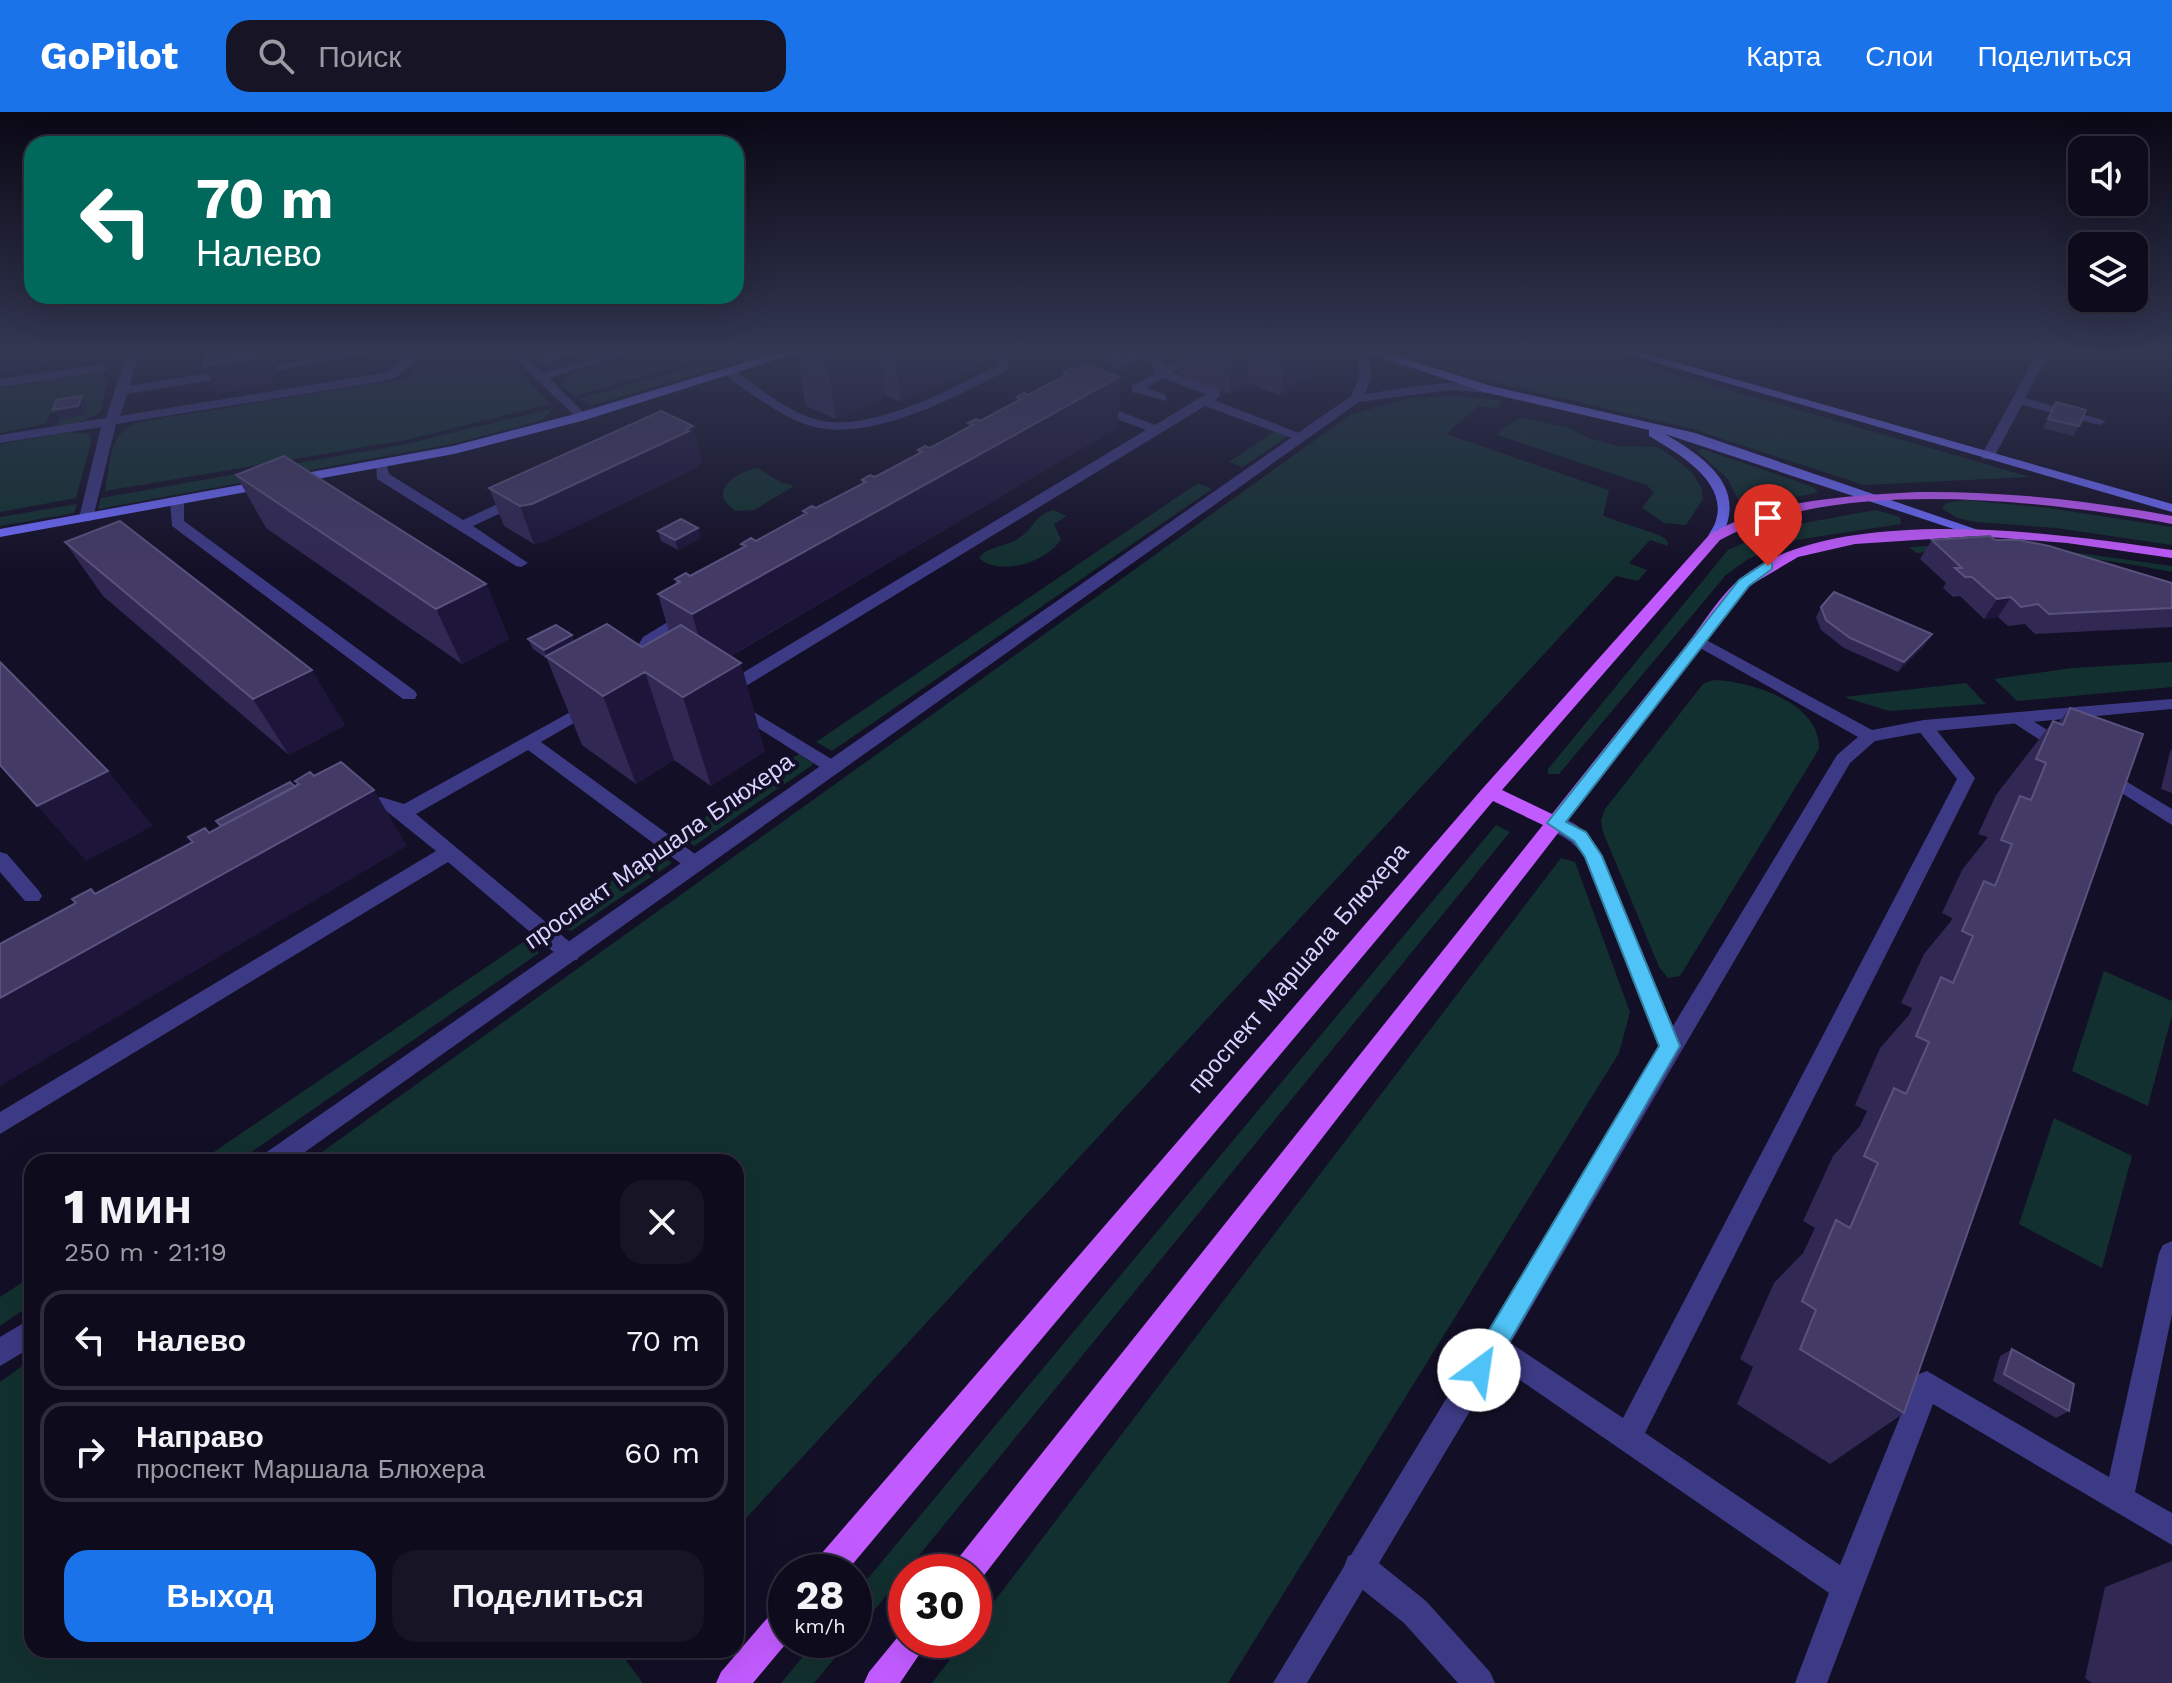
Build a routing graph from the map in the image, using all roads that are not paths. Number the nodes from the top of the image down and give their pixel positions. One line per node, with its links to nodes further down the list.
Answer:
1 (84, 425): 14 (street)
2 (109, 425): 21 (street)
3 (548, 425): 16 (street)
4 (1144, 425): 12 (street)
5 (1165, 425): 12 (street)
6 (1270, 425): 13 (street)
7 (1318, 425): 13 (street, проспект Маршала Блюхера)
8 (1640, 425): 26 (street)
9 (1649, 425): 18 (street)
10 (1881, 425): 15 (street)
11 (2004, 425): 15 (street)
12 (1157, 430): 39 (street)
13 (1302, 437): 39 (street, проспект Маршала Блюхера)
14 (0, 439)
15 (1988, 456): 20 (street)
16 (381, 465): 19 (street); 23 (street)
17 (541, 490): 23 (street)
18 (1875, 497): 22 (main road, проспект Маршала Блюхера); 24 (street); 26 (main road, проспект Маршала Блюхера)
19 (177, 501): 21 (street); 32 (street)
20 (2172, 508)
21 (86, 518): 25 (street)
22 (2172, 520)
23 (464, 525): 28 (street)
24 (1977, 532): 27 (main road); 30 (main road)
25 (0, 533)
26 (1715, 537): 40 (main road, проспект Маршала Блюхера)
27 (2172, 554)
28 (521, 563)
29 (704, 606): 31 (street)
30 (1699, 641): 37 (street); 44 (main road)
31 (633, 682)
32 (409, 695)
33 (607, 697): 38 (street)
34 (2170, 706): 35 (street)
35 (2020, 719): 36 (street); 43 (street)
36 (1924, 726): 37 (street); 57 (street)
37 (1870, 736): 50 (street)
38 (529, 742): 41 (street); 47 (street)
39 (832, 767): 47 (street, проспект Маршала Блюхера)
40 (1490, 792): 44 (main road); 60 (main road, проспект Маршала Блюхера)
41 (403, 813): 42 (street); 45 (street)
42 (344, 816)
43 (2172, 818)
44 (1555, 823): 50 (street); 61 (main road)
45 (449, 852): 49 (street); 51 (street)
46 (0, 859): 48 (street)
47 (695, 864): 49 (street, проспект Маршала Блюхера)
48 (32, 896)
49 (570, 954): 52 (street, проспект Маршала Блюхера)
50 (1670, 1046): 55 (street)
51 (0, 1124)
52 (283, 1154)
53 (2172, 1253): 58 (street)
54 (24, 1336): 56 (street)
55 (1494, 1347): 57 (street); 62 (street)
56 (0, 1353)
57 (1628, 1438): 63 (street)
58 (2119, 1499): 59 (street); 63 (street)
59 (2172, 1530)
60 (841, 1554)
61 (981, 1554)
62 (1359, 1567): 68 (street); 69 (street)
63 (1846, 1587): 70 (street)
64 (768, 1641): 66 (main road)
65 (899, 1658): 67 (main road)
66 (732, 1683)
67 (880, 1683)
68 (1289, 1683)
69 (1479, 1683)
70 (1811, 1683)

